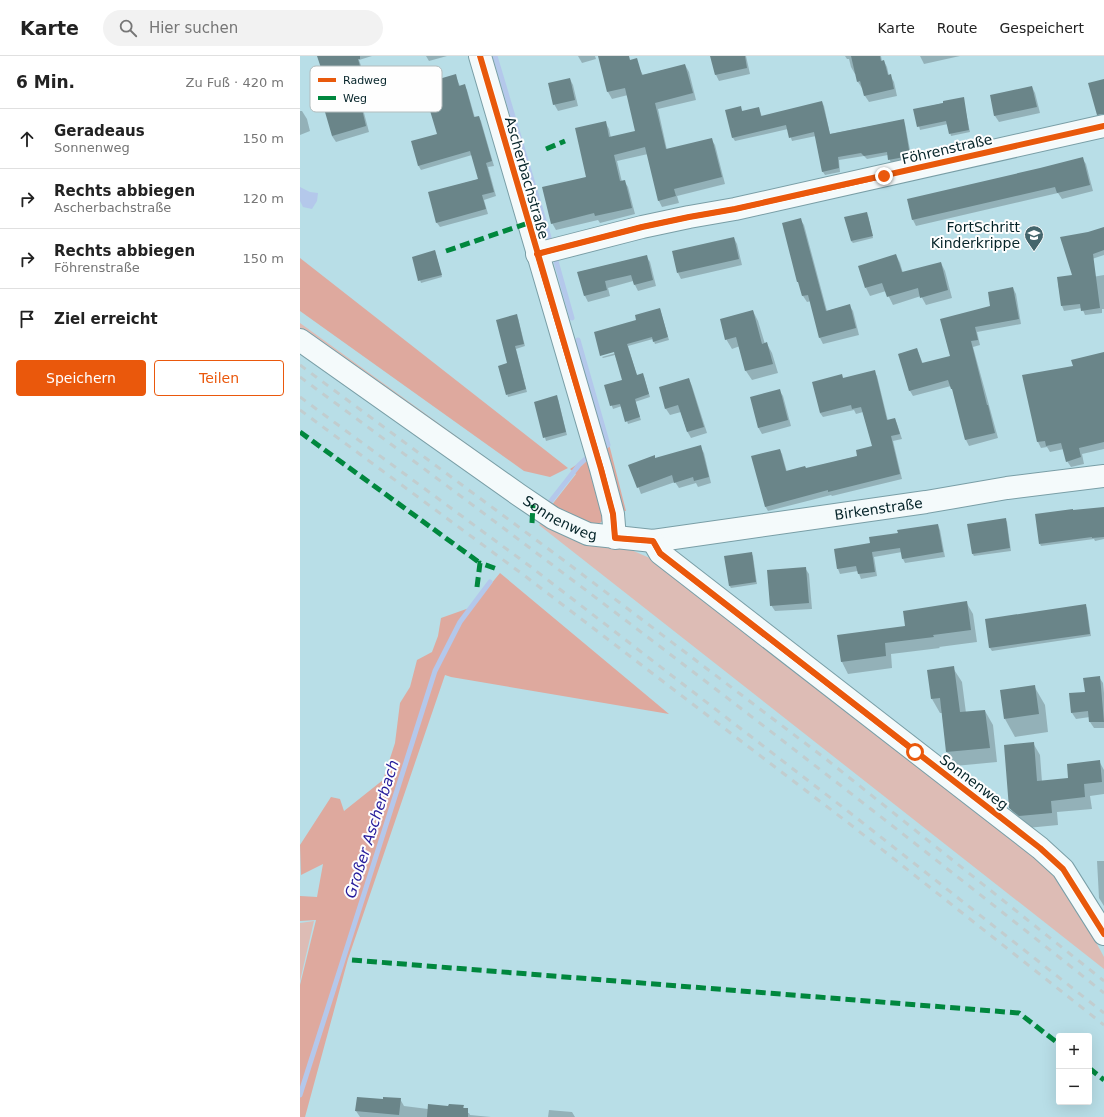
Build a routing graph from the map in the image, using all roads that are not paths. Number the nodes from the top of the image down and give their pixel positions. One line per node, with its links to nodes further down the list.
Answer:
1 (480, 56): 3 (street, Ascherbachstraße)
2 (1104, 126): 3 (street, Föhrenstraße)
3 (541, 254): 6 (street, Ascherbachstraße)
4 (300, 340): 6 (street, Sonnenweg)
5 (1104, 476): 7 (street, Birkenstraße)
6 (615, 538): 7 (street, Sonnenweg)
7 (653, 541): 8 (street, Sonnenweg)
8 (1104, 934)

